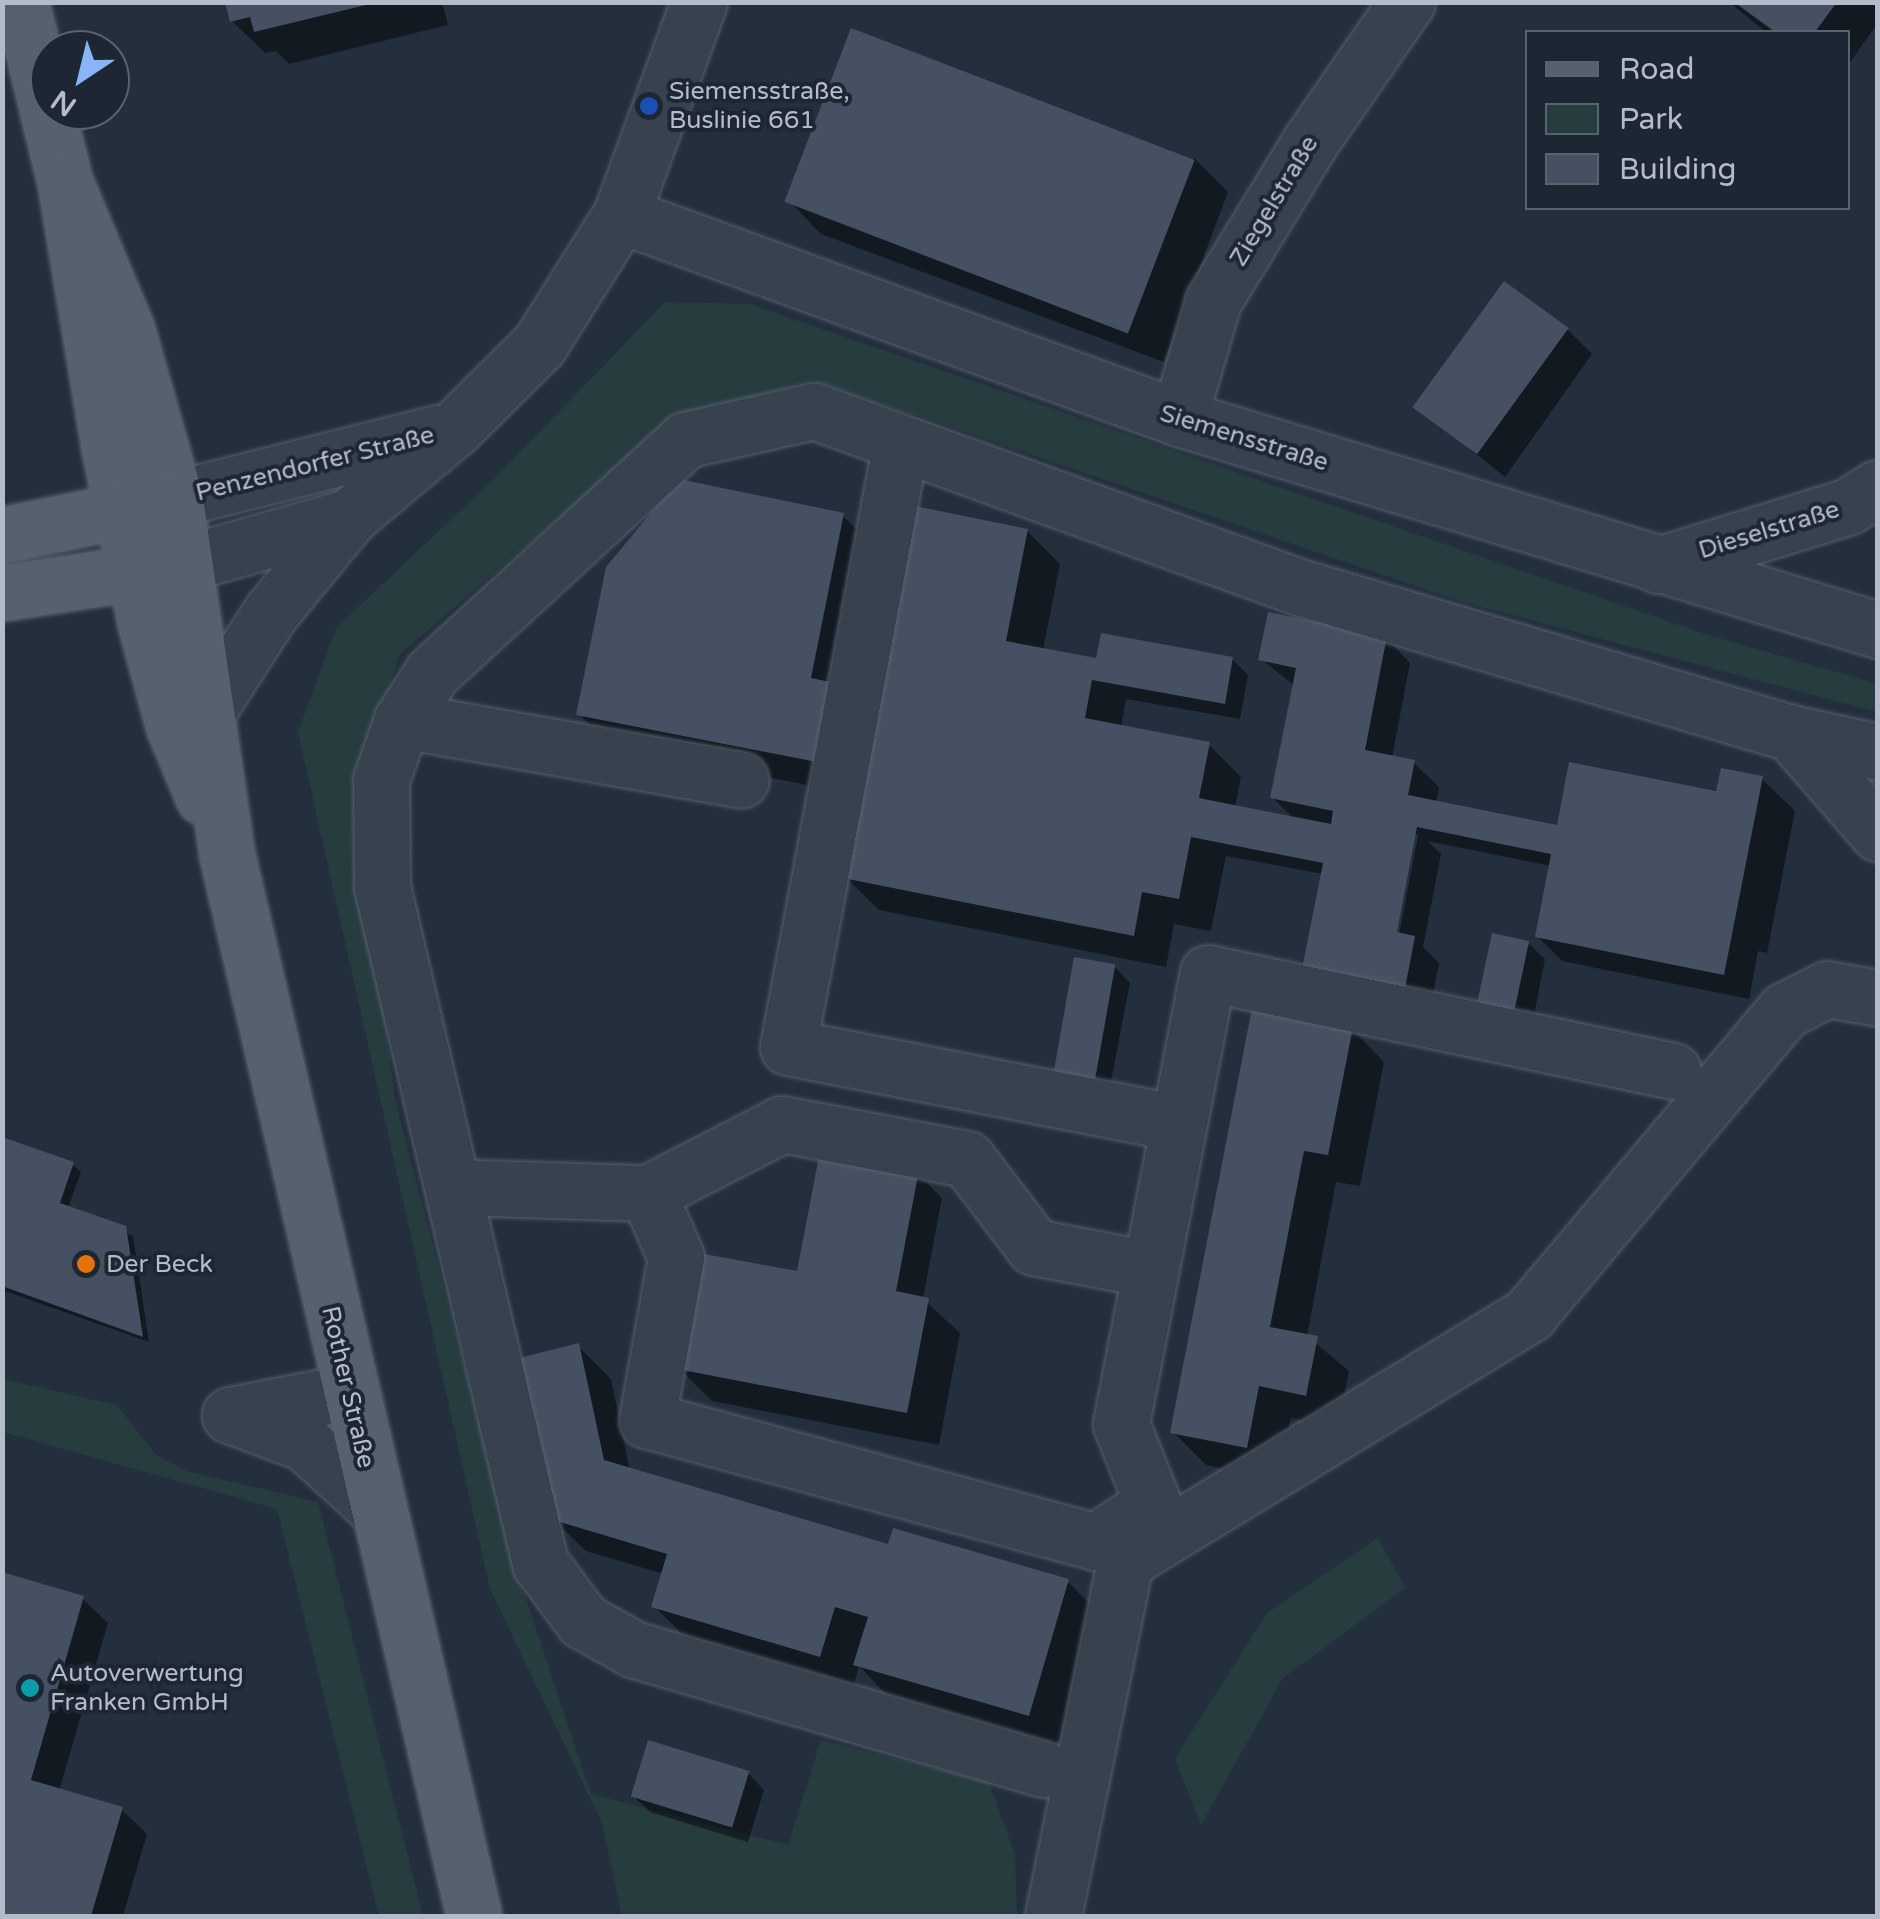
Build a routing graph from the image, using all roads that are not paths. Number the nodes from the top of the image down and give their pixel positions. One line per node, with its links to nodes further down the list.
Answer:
1 (21, 2): 4 (main road)
2 (699, 2): 5 (street, Penzendorfer Straße)
3 (1407, 2): 6 (street, Ziegelstraße)
4 (65, 182): 10 (main road); 11 (main road)
5 (620, 216): 6 (street, Siemensstraße); 7 (street, Penzendorfer Straße)
6 (1179, 418): 14 (street, Siemensstraße)
7 (455, 428): 10 (street, Penzendorfer Straße); 12 (street, Penzendorfer Straße)
8 (900, 447): 19 (street); 20 (street); 29 (street)
9 (1878, 488): 14 (street, Dieselstraße)
10 (175, 499): 11 (main road); 15 (main road)
11 (121, 512): 13 (main road); 15 (main road)
12 (349, 517): 15 (street, Penzendorfer Straße); 18 (street, Penzendorfer Straße)
13 (2, 535)
14 (1658, 565): 17 (street, Siemensstraße)
15 (161, 569): 16 (main road); 18 (main road, Rother Straße); 24 (main road, Rother Straße)
16 (2, 592)
17 (1878, 630)
18 (210, 707): 24 (main road, Rother Straße)
19 (402, 720): 22 (street); 30 (street)
20 (1790, 732): 21 (street); 23 (street)
21 (1878, 752)
22 (741, 780)
23 (1878, 833)
24 (228, 856): 33 (main road, Rother Straße)
25 (1806, 955): 26 (street)
26 (1878, 969)
27 (1878, 998): 37 (street)
28 (1673, 1072): 29 (street)
29 (1176, 1122): 32 (street)
30 (453, 1186): 31 (street); 35 (street)
31 (648, 1193): 32 (street); 32 (street)
32 (1149, 1269)
33 (350, 1392): 34 (main road, Rother Straße); 34 (street)
34 (374, 1506): 36 (main road, Rother Straße)
35 (1043, 1769)
36 (474, 1916)
37 (1053, 1916)

